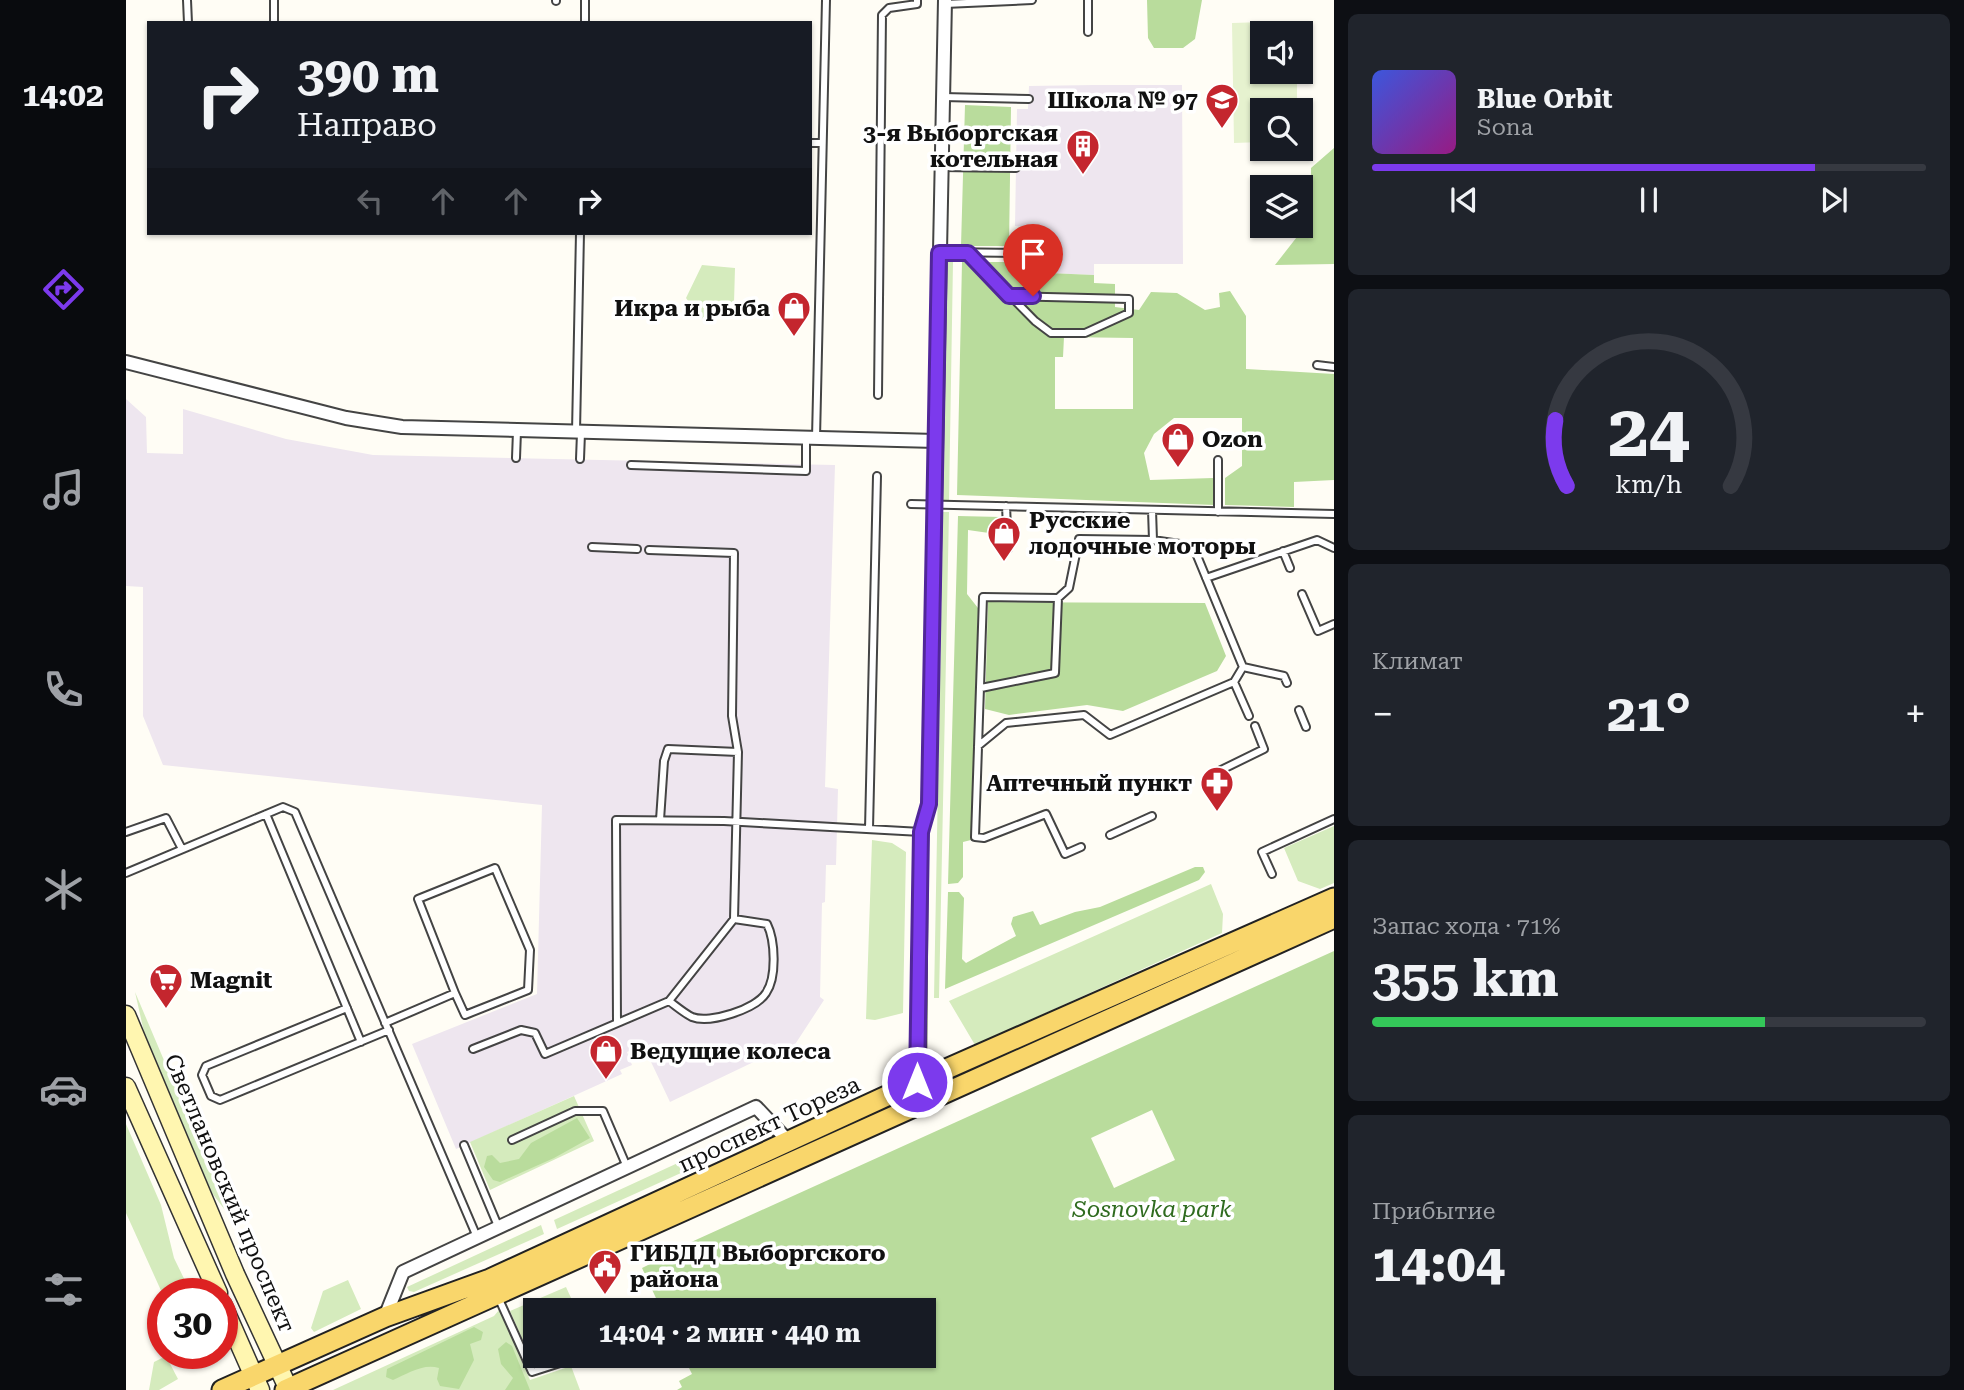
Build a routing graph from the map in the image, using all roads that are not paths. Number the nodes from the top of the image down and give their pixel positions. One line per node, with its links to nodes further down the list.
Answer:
1 (187, 0): 9 (lane)
2 (274, 0): 10 (lane)
3 (585, 0): 11 (lane)
4 (826, 0): 16 (lane)
5 (917, 0): 27 (lane)
6 (1032, 0): 8 (lane)
7 (1088, 0): 12 (lane)
8 (945, 2): 13 (street)
9 (188, 21)
10 (274, 21)
11 (585, 21)
12 (1088, 32)
13 (943, 97): 14 (lane); 17 (street)
14 (1029, 99)
15 (812, 143): 16 (lane)
16 (822, 143): 30 (lane)
17 (941, 167): 18 (lane); 20 (street)
18 (1016, 168)
19 (580, 235): 29 (lane)
20 (939, 253): 21 (lane); 31 (street)
21 (968, 253): 22 (lane); 23 (lane)
22 (1025, 253)
23 (1009, 296): 23 (lane)
24 (126, 362): 28 (street)
25 (1317, 365): 26 (lane)
26 (1334, 366)
27 (878, 395)
28 (517, 431): 29 (street); 32 (lane)
29 (578, 433): 30 (street); 33 (lane)
30 (811, 438): 31 (street); 35 (lane)
31 (936, 441): 38 (street)
32 (516, 458)
33 (580, 460)
34 (1218, 460): 41 (lane)
35 (631, 465)
36 (877, 475): 71 (lane)
37 (911, 504): 38 (lane)
38 (934, 505): 39 (lane); 73 (street)
39 (1006, 506): 40 (lane); 47 (lane)
40 (1152, 510): 41 (lane); 43 (lane)
41 (1219, 512): 42 (lane)
42 (1334, 514)
43 (1153, 540): 51 (lane); 53 (lane)
44 (592, 547): 46 (lane)
45 (1334, 548): 49 (lane)
46 (637, 549)
47 (1008, 549)
48 (649, 550): 64 (lane)
49 (1283, 551): 50 (lane); 51 (lane)
50 (1290, 568)
51 (1206, 578): 55 (lane)
52 (1302, 594): 54 (lane)
53 (1058, 598): 58 (lane); 58 (lane)
54 (1334, 624)
55 (1243, 667): 56 (lane); 57 (lane)
56 (1234, 682): 60 (lane); 63 (lane)
57 (1287, 683)
58 (981, 688): 63 (lane)
59 (1299, 710): 62 (lane)
60 (1249, 716)
61 (1255, 726): 65 (lane)
62 (1307, 727)
63 (978, 746): 75 (lane)
64 (738, 752): 69 (lane); 70 (lane)
65 (1215, 773)
66 (266, 814): 76 (lane); 84 (lane); 87 (lane)
67 (1152, 816): 74 (lane)
68 (1334, 819): 78 (lane)
69 (660, 820): 70 (lane); 86 (lane)
70 (736, 822): 71 (lane); 81 (lane)
71 (869, 829): 73 (lane)
72 (126, 832): 76 (lane)
73 (921, 832): 91 (street)
74 (1110, 835)
75 (1081, 847)
76 (182, 849): 77 (lane)
77 (126, 873)
78 (1272, 874)
79 (1334, 898): 91 (main road, проспект Тореза)
80 (1334, 918): 93 (main road, проспект Тореза)
81 (734, 919): 83 (lane); 83 (lane)
82 (455, 993): 82 (lane); 87 (lane)
83 (669, 1001): 86 (lane)
84 (347, 1008): 89 (lane); 89 (lane)
85 (126, 1015): 105 (main road, Светлановский проспект)
86 (617, 1022): 90 (lane)
87 (385, 1023): 88 (lane)
88 (389, 1030): 89 (lane); 99 (lane)
89 (361, 1042)
90 (473, 1049)
91 (917, 1082): 93 (street); 95 (main road, проспект Тореза)
92 (126, 1087): 100 (main road)
93 (926, 1102): 101 (main road, проспект Тореза)
94 (512, 1140): 97 (lane)
95 (790, 1143): 97 (street); 101 (main road, проспект Тореза)
96 (464, 1145): 98 (lane)
97 (627, 1167): 98 (street)
98 (498, 1226): 99 (street)
99 (477, 1237): 102 (street)
100 (211, 1278)
101 (494, 1288): 102 (main road, проспект Тореза); 104 (lane); 110 (main road, проспект Тореза)
102 (385, 1317): 105 (main road, проспект Тореза)
103 (238, 1341): 108 (main road)
104 (523, 1352)
105 (277, 1363): 108 (main road, проспект Тореза); 110 (main road, Светлановский проспект)
106 (530, 1368): 107 (lane)
107 (544, 1368)
108 (256, 1382): 109 (main road, проспект Тореза)
109 (222, 1390)
110 (288, 1390)

